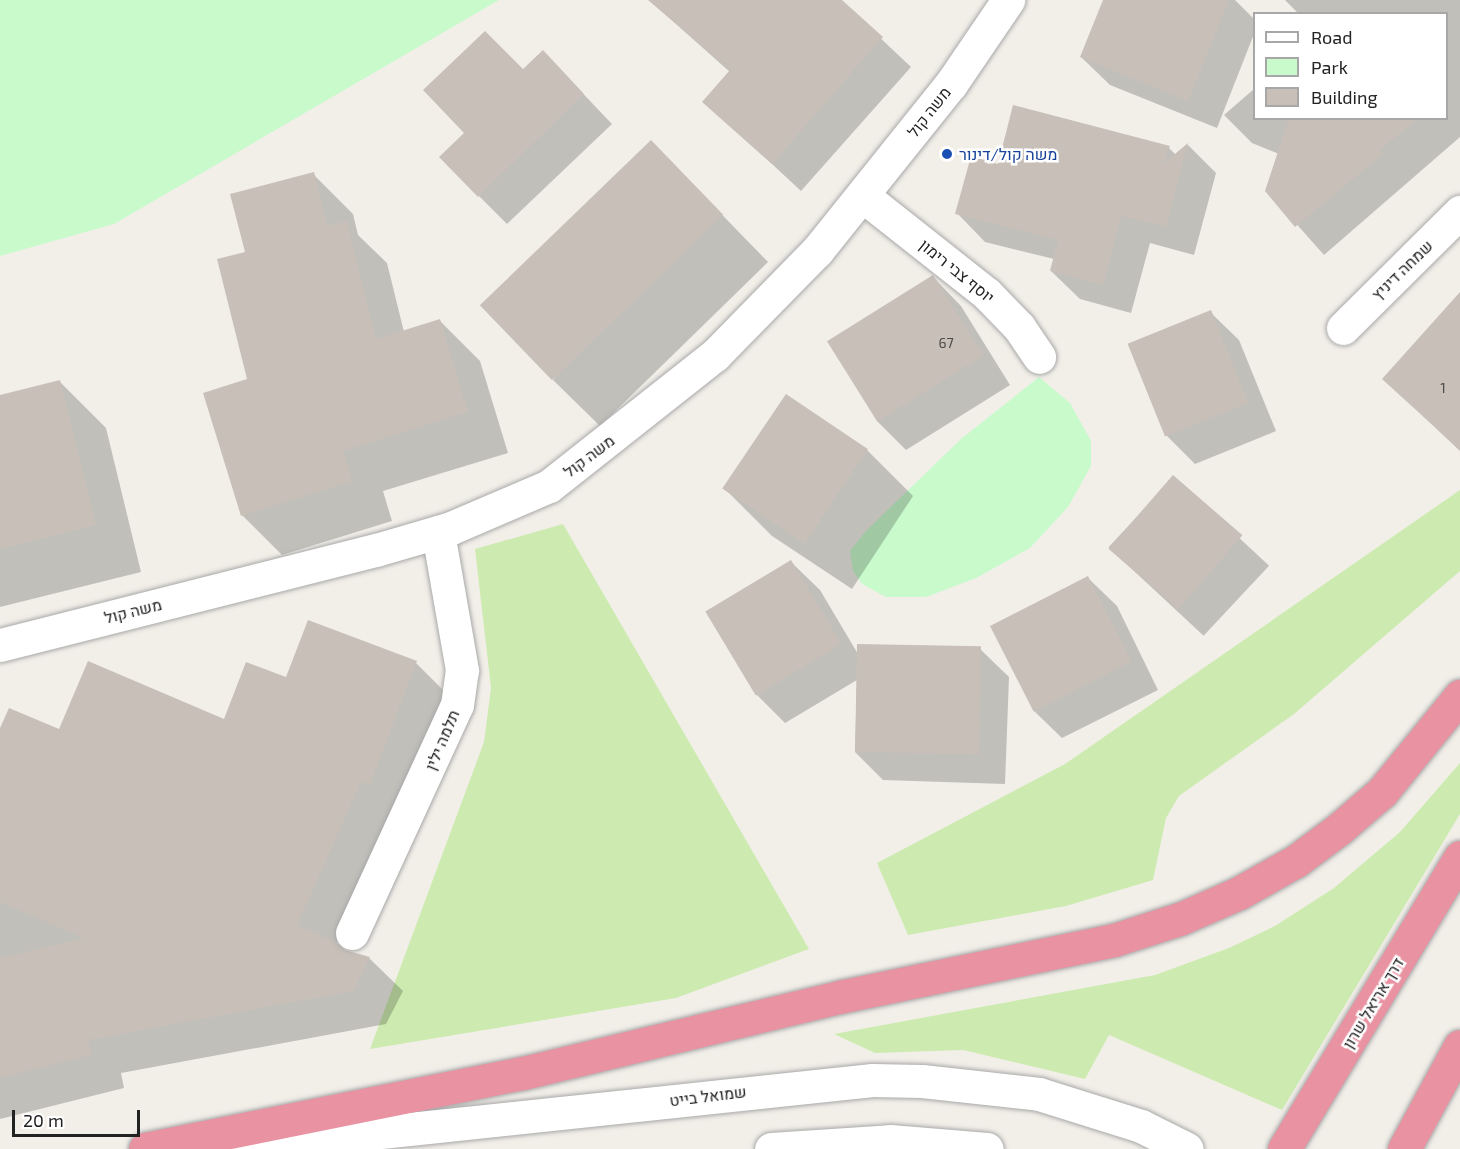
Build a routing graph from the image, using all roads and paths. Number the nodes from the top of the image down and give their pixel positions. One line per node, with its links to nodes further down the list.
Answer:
1 (1008, 0): 2 (street, משה קול)
2 (863, 196): 5 (street, יוסף צבי רימון); 6 (street, משה קול)
3 (1460, 212): 4 (street, שמחה דיניץ)
4 (1343, 328)
5 (1039, 357)
6 (438, 532): 7 (street, משה קול); 10 (street, תלמה ילין)
7 (0, 645)
8 (1460, 696): 12 (highway)
9 (1460, 857): 17 (highway, דרך אריאל שרון)
10 (352, 933)
11 (1460, 1046): 18 (highway)
12 (145, 1149)
13 (220, 1149): 16 (street, שמואל בייט)
14 (771, 1149): 15 (street)
15 (987, 1149)
16 (1187, 1149)
17 (1284, 1149)
18 (1404, 1149)

